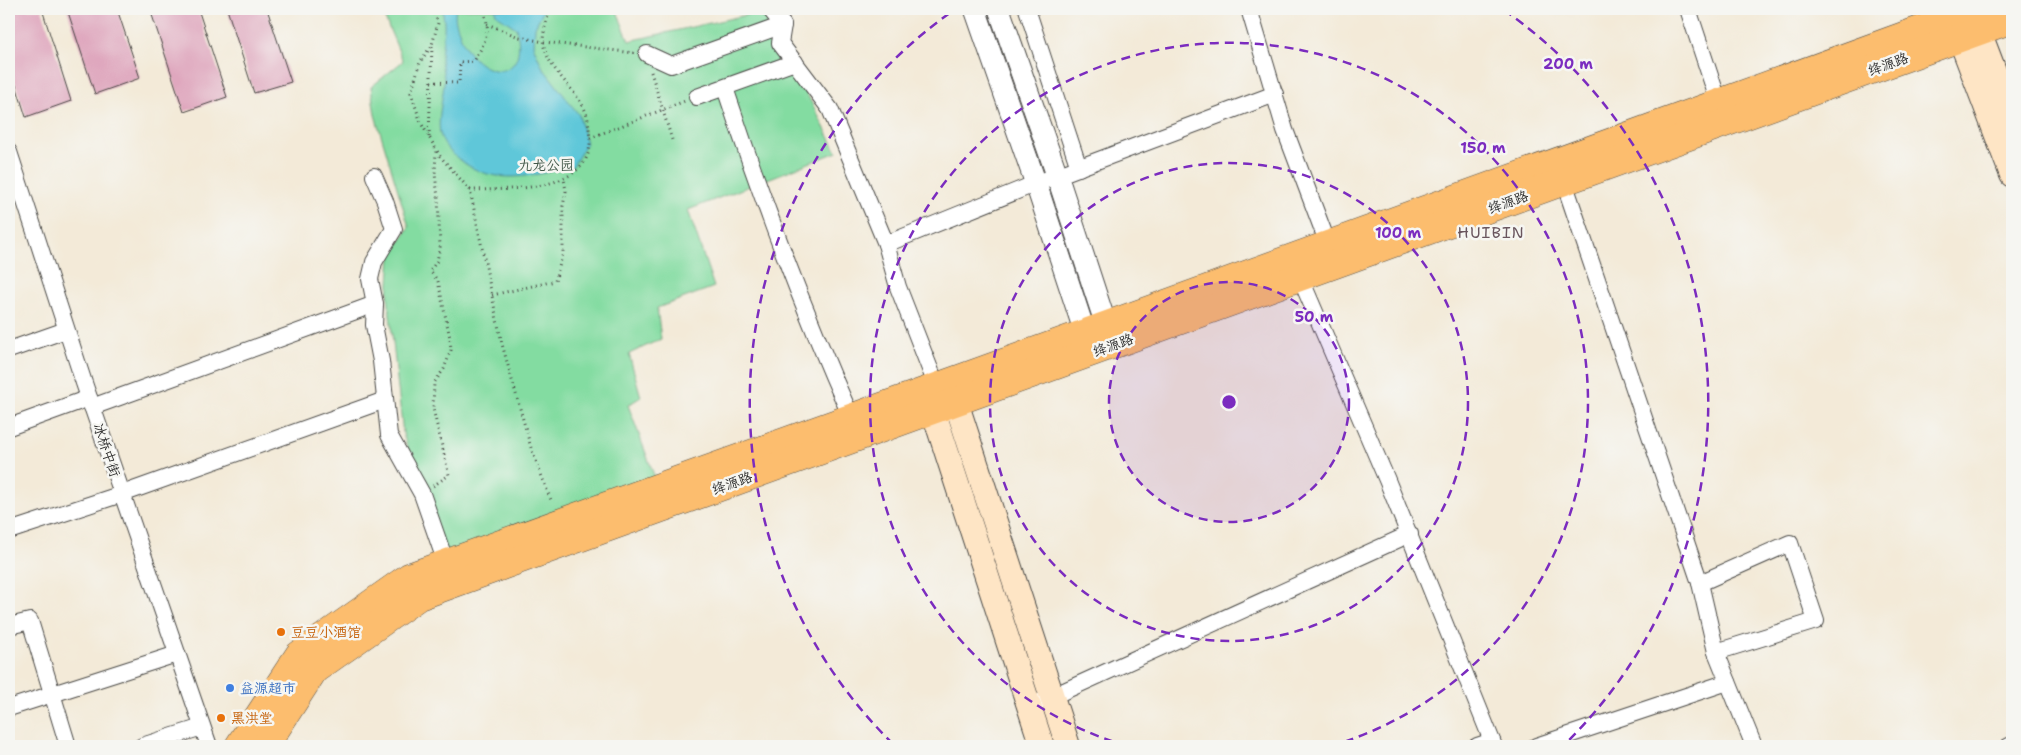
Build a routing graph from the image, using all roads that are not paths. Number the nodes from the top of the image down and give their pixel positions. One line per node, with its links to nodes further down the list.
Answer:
1 (770, 9): 9 (street)
2 (975, 9): 23 (street)
3 (999, 9): 21 (street)
4 (1027, 9): 18 (street)
5 (1249, 9): 13 (street)
6 (1688, 9): 15 (street)
7 (2012, 20): 8 (highway, 绛源路)
8 (1968, 22): 15 (highway, 绛源路); 16 (main road); 19 (main road); 22 (highway, 绛源路)
9 (783, 25): 10 (street); 11 (street)
10 (646, 54)
11 (794, 62): 12 (street); 24 (street)
12 (725, 88): 14 (street); 34 (street)
13 (1275, 94): 18 (street); 25 (street)
14 (697, 97)
15 (1719, 103): 25 (highway, 绛源路)
16 (2012, 118)
17 (9, 152): 29 (street, 冰桥中街)
18 (1079, 168): 21 (street)
19 (2012, 175)
20 (374, 176): 27 (street)
21 (1057, 176): 23 (street); 28 (street)
22 (1564, 182): 26 (highway, 绛源路); 40 (street)
23 (1036, 184): 24 (street); 28 (street)
24 (886, 244): 32 (street)
25 (1328, 244): 28 (highway, 绛源路)
26 (1300, 277): 32 (highway, 绛源路); 38 (street)
27 (375, 304): 31 (street); 33 (street)
28 (1095, 329): 32 (highway, 绛源路)
29 (66, 330): 30 (street); 33 (street, 冰桥中街)
30 (9, 350)
31 (385, 400): 36 (street); 39 (street)
32 (942, 400): 34 (highway, 绛源路); 46 (main road); 47 (main road); 56 (highway, 绛源路)
33 (90, 402): 35 (street); 36 (street, 冰桥中街)
34 (851, 417): 39 (highway, 绛源路)
35 (9, 427)
36 (122, 494): 37 (street); 43 (street, 冰桥中街)
37 (9, 531)
38 (1410, 534): 46 (street); 50 (street)
39 (446, 563): 55 (highway, 绛源路)
40 (1700, 583): 42 (street); 42 (street)
41 (9, 626): 45 (street)
42 (1716, 652): 44 (street)
43 (177, 654): 45 (street); 49 (street, 冰桥中街)
44 (1728, 682): 60 (street); 61 (street)
45 (52, 694): 48 (street); 52 (street)
46 (1052, 697): 47 (street); 58 (main road)
47 (1029, 707): 57 (main road)
48 (9, 708)
49 (202, 727): 53 (street); 54 (street, 冰桥中街)
50 (1493, 743): 59 (street)
51 (2012, 745): 62 (street)
52 (68, 746)
53 (142, 746)
54 (208, 746)
55 (239, 746)
56 (265, 746)
57 (1042, 746)
58 (1068, 746)
59 (1476, 746)
60 (1536, 746)
61 (1754, 746)
62 (2008, 746)

